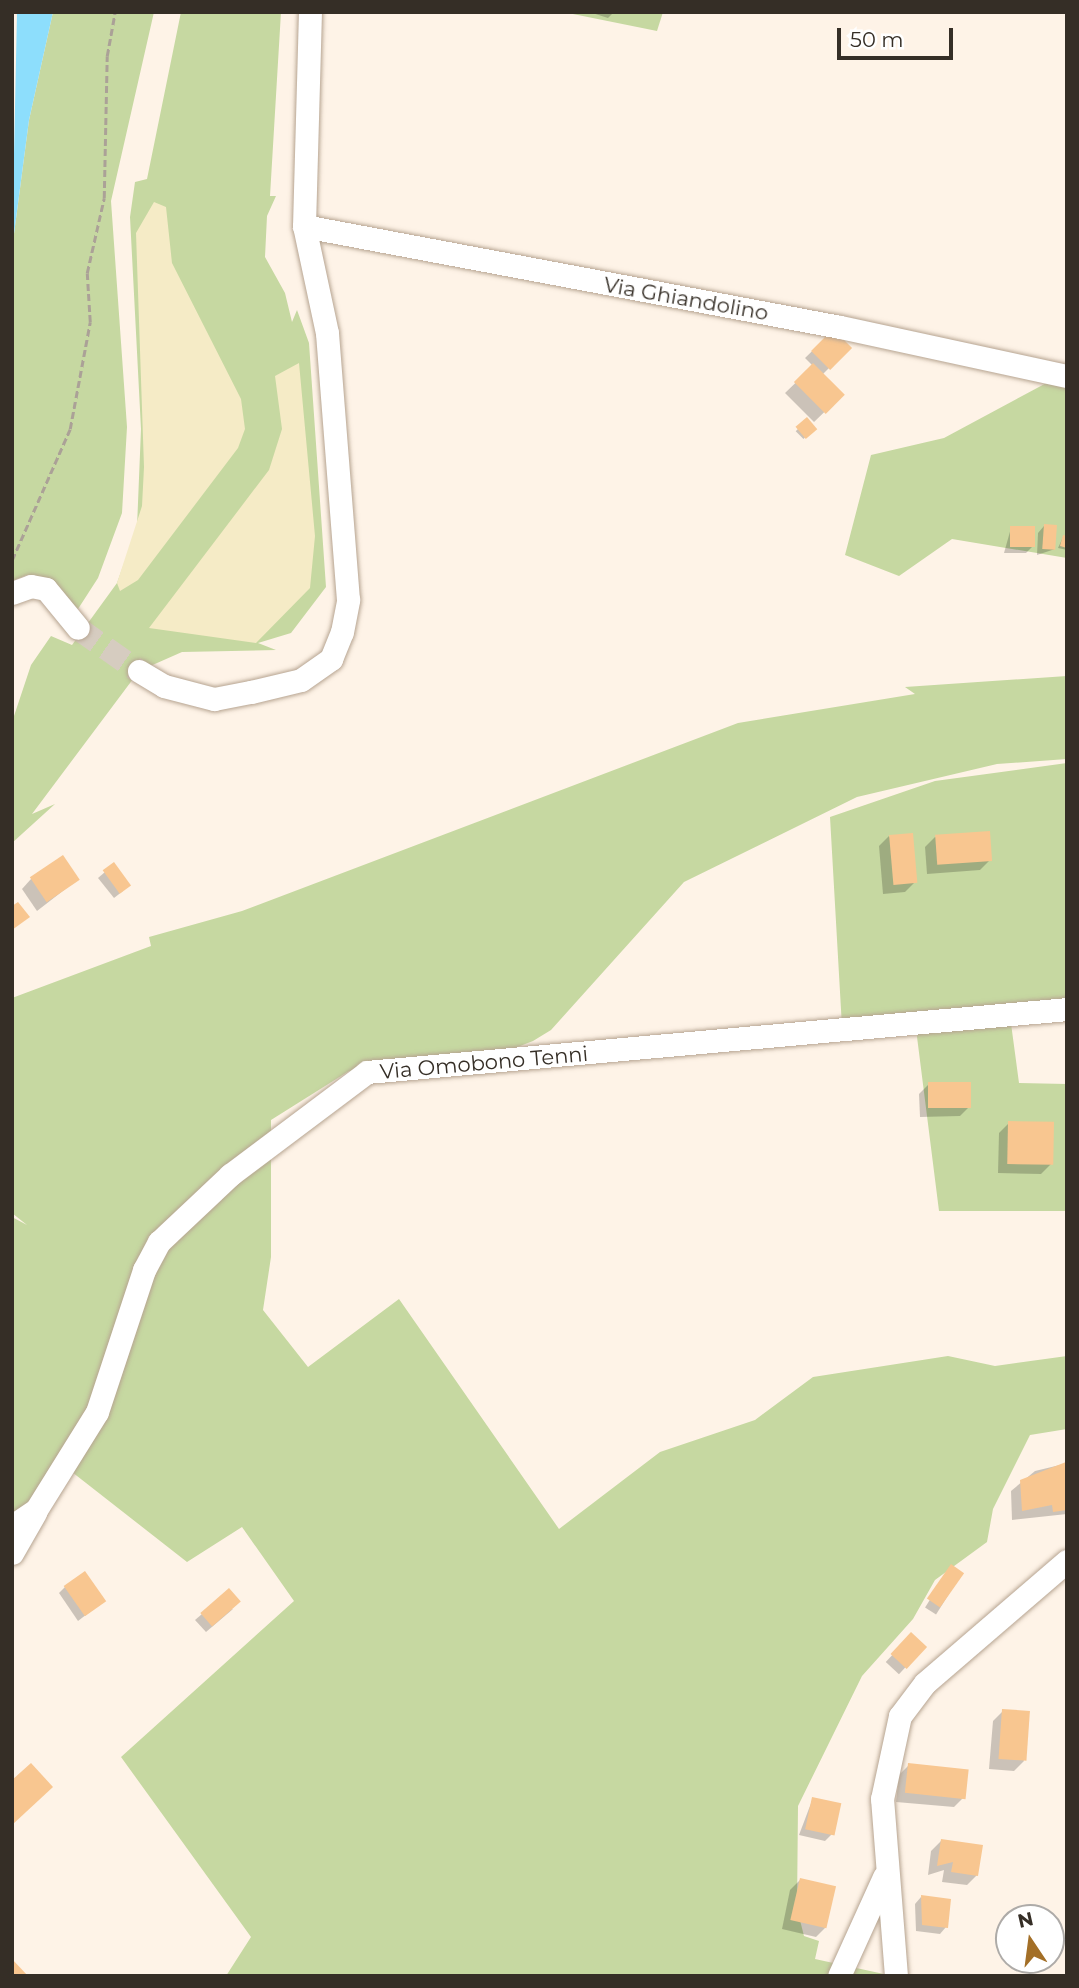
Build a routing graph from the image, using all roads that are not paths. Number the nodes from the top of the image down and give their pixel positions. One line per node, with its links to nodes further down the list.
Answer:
1 (310, 12): 2 (street)
2 (304, 226): 3 (street, Via Ghiandolino); 6 (street)
3 (1067, 376)
4 (12, 593): 5 (street)
5 (78, 628)
6 (139, 671)
7 (1067, 1009): 8 (street, Via Omobono Tenni)
8 (36, 1510): 9 (street, Via Omobono Tenni); 10 (street)
9 (12, 1526)
10 (12, 1553)
11 (1067, 1561): 12 (street)
12 (885, 1875): 13 (street); 14 (street)
13 (839, 1976)
14 (896, 1976)

